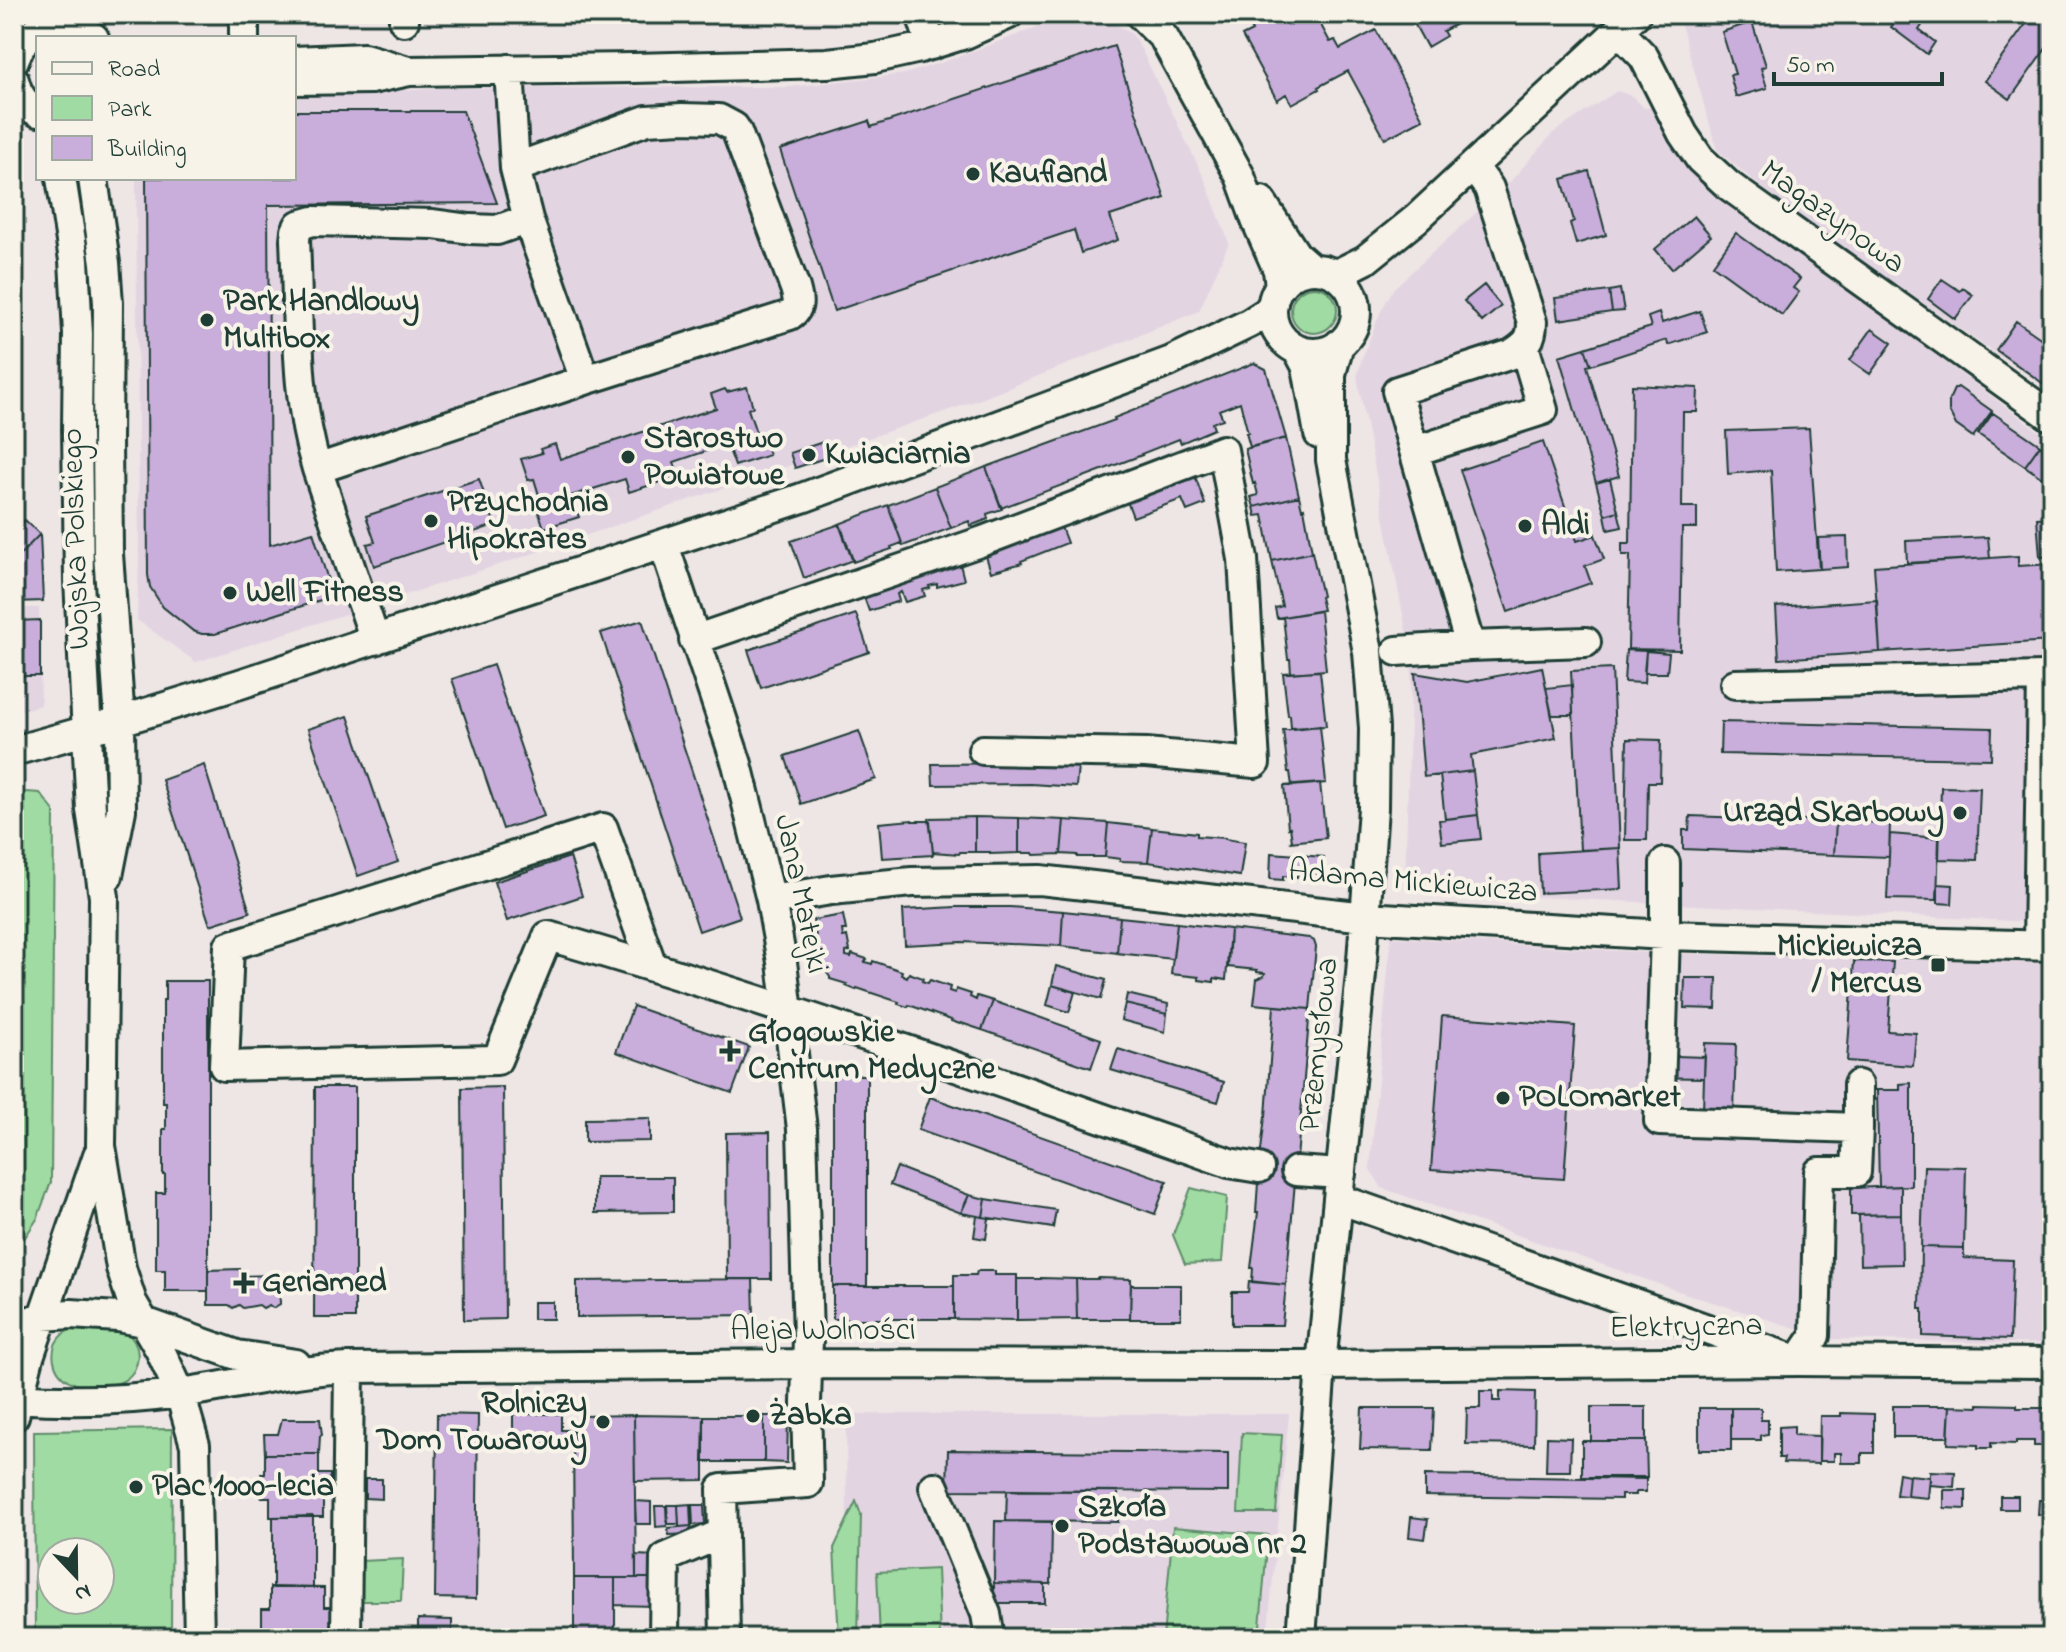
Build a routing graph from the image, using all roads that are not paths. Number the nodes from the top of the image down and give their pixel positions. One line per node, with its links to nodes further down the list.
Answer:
1 (89, 14): 9 (street)
2 (244, 14): 10 (street)
3 (921, 14): 11 (street)
4 (1009, 14): 11 (street)
5 (1143, 15): 21 (street)
6 (42, 22): 8 (street); 12 (street)
7 (1627, 22): 19 (street); 34 (street, Magazynowa)
8 (91, 36)
9 (94, 36)
10 (244, 36)
11 (931, 45): 14 (street)
12 (14, 60)
13 (296, 61): 15 (street)
14 (509, 69): 15 (street); 20 (street)
15 (409, 71): 17 (street)
16 (14, 80): 18 (street)
17 (296, 80)
18 (36, 112)
19 (1473, 166): 24 (street); 31 (street)
20 (515, 168): 25 (street); 33 (street)
21 (1240, 176): 26 (street); 27 (street)
22 (61, 180): 46 (street, Wojska Polskiego)
23 (93, 180): 45 (street, Wojska Polskiego)
24 (1431, 206): 26 (street); 28 (street)
25 (528, 219): 33 (street); 37 (street)
26 (1324, 272): 27 (street); 28 (street)
27 (1276, 295): 29 (street); 32 (street)
28 (1356, 308): 30 (street)
29 (1289, 343): 30 (street); 32 (street); 36 (street, Przemysłowa)
30 (1339, 344): 36 (street, Przemysłowa)
31 (1524, 346): 35 (street); 35 (street)
32 (1169, 362): 38 (street)
33 (585, 380): 37 (street)
34 (2052, 417)
35 (1415, 451): 42 (street)
36 (1331, 460): 52 (street, Przemysłowa)
37 (317, 469): 39 (street)
38 (664, 545): 39 (street); 40 (street, Jana Matejki)
39 (375, 640): 45 (street)
40 (694, 640): 47 (street); 51 (street, Jana Matejki)
41 (1586, 642): 42 (street)
42 (1470, 646): 43 (street)
43 (1397, 651)
44 (1735, 684): 54 (street)
45 (120, 721): 46 (street); 50 (street, Wojska Polskiego)
46 (88, 729): 48 (street); 50 (street, Wojska Polskiego)
47 (983, 750)
48 (14, 751)
49 (1665, 863): 53 (street)
50 (104, 897): 59 (street, Wojska Polskiego)
51 (771, 900): 52 (street, Adama Mickiewicza); 56 (street, Jana Matejki)
52 (1366, 917): 53 (street, Adama Mickiewicza); 62 (street, Przemysłowa)
53 (1665, 935): 54 (street, Adama Mickiewicza); 58 (street)
54 (2045, 946)
55 (652, 966): 55 (street); 56 (street)
56 (789, 1009): 60 (street); 68 (street, Jana Matejki)
57 (1858, 1085): 58 (street)
58 (1858, 1128): 66 (street)
59 (101, 1146): 63 (street, Wojska Polskiego); 64 (street, Wojska Polskiego)
60 (1259, 1168)
61 (1296, 1171): 62 (street)
62 (1340, 1187): 66 (street); 69 (street, Przemysłowa)
63 (43, 1316): 64 (street, Aleja Wolności); 65 (street); 72 (street, Wojska Polskiego)
64 (144, 1322): 70 (street, Aleja Wolności); 71 (street, Wojska Polskiego)
65 (14, 1328)
66 (1798, 1361): 67 (street, Elektryczna); 69 (street, Elektryczna)
67 (2052, 1363)
68 (807, 1364): 69 (street, Aleja Wolności); 70 (street, Aleja Wolności); 74 (street, Jana Matejki)
69 (1321, 1365): 80 (street, Przemysłowa)
70 (337, 1369): 71 (street, Aleja Wolności); 76 (street)
71 (180, 1393): 72 (street, Aleja Wolności); 75 (street)
72 (15, 1404)
73 (934, 1487): 79 (street)
74 (723, 1533): 77 (street); 78 (street)
75 (199, 1638)
76 (346, 1638)
77 (664, 1638)
78 (725, 1638)
79 (990, 1638)
80 (1301, 1638)

